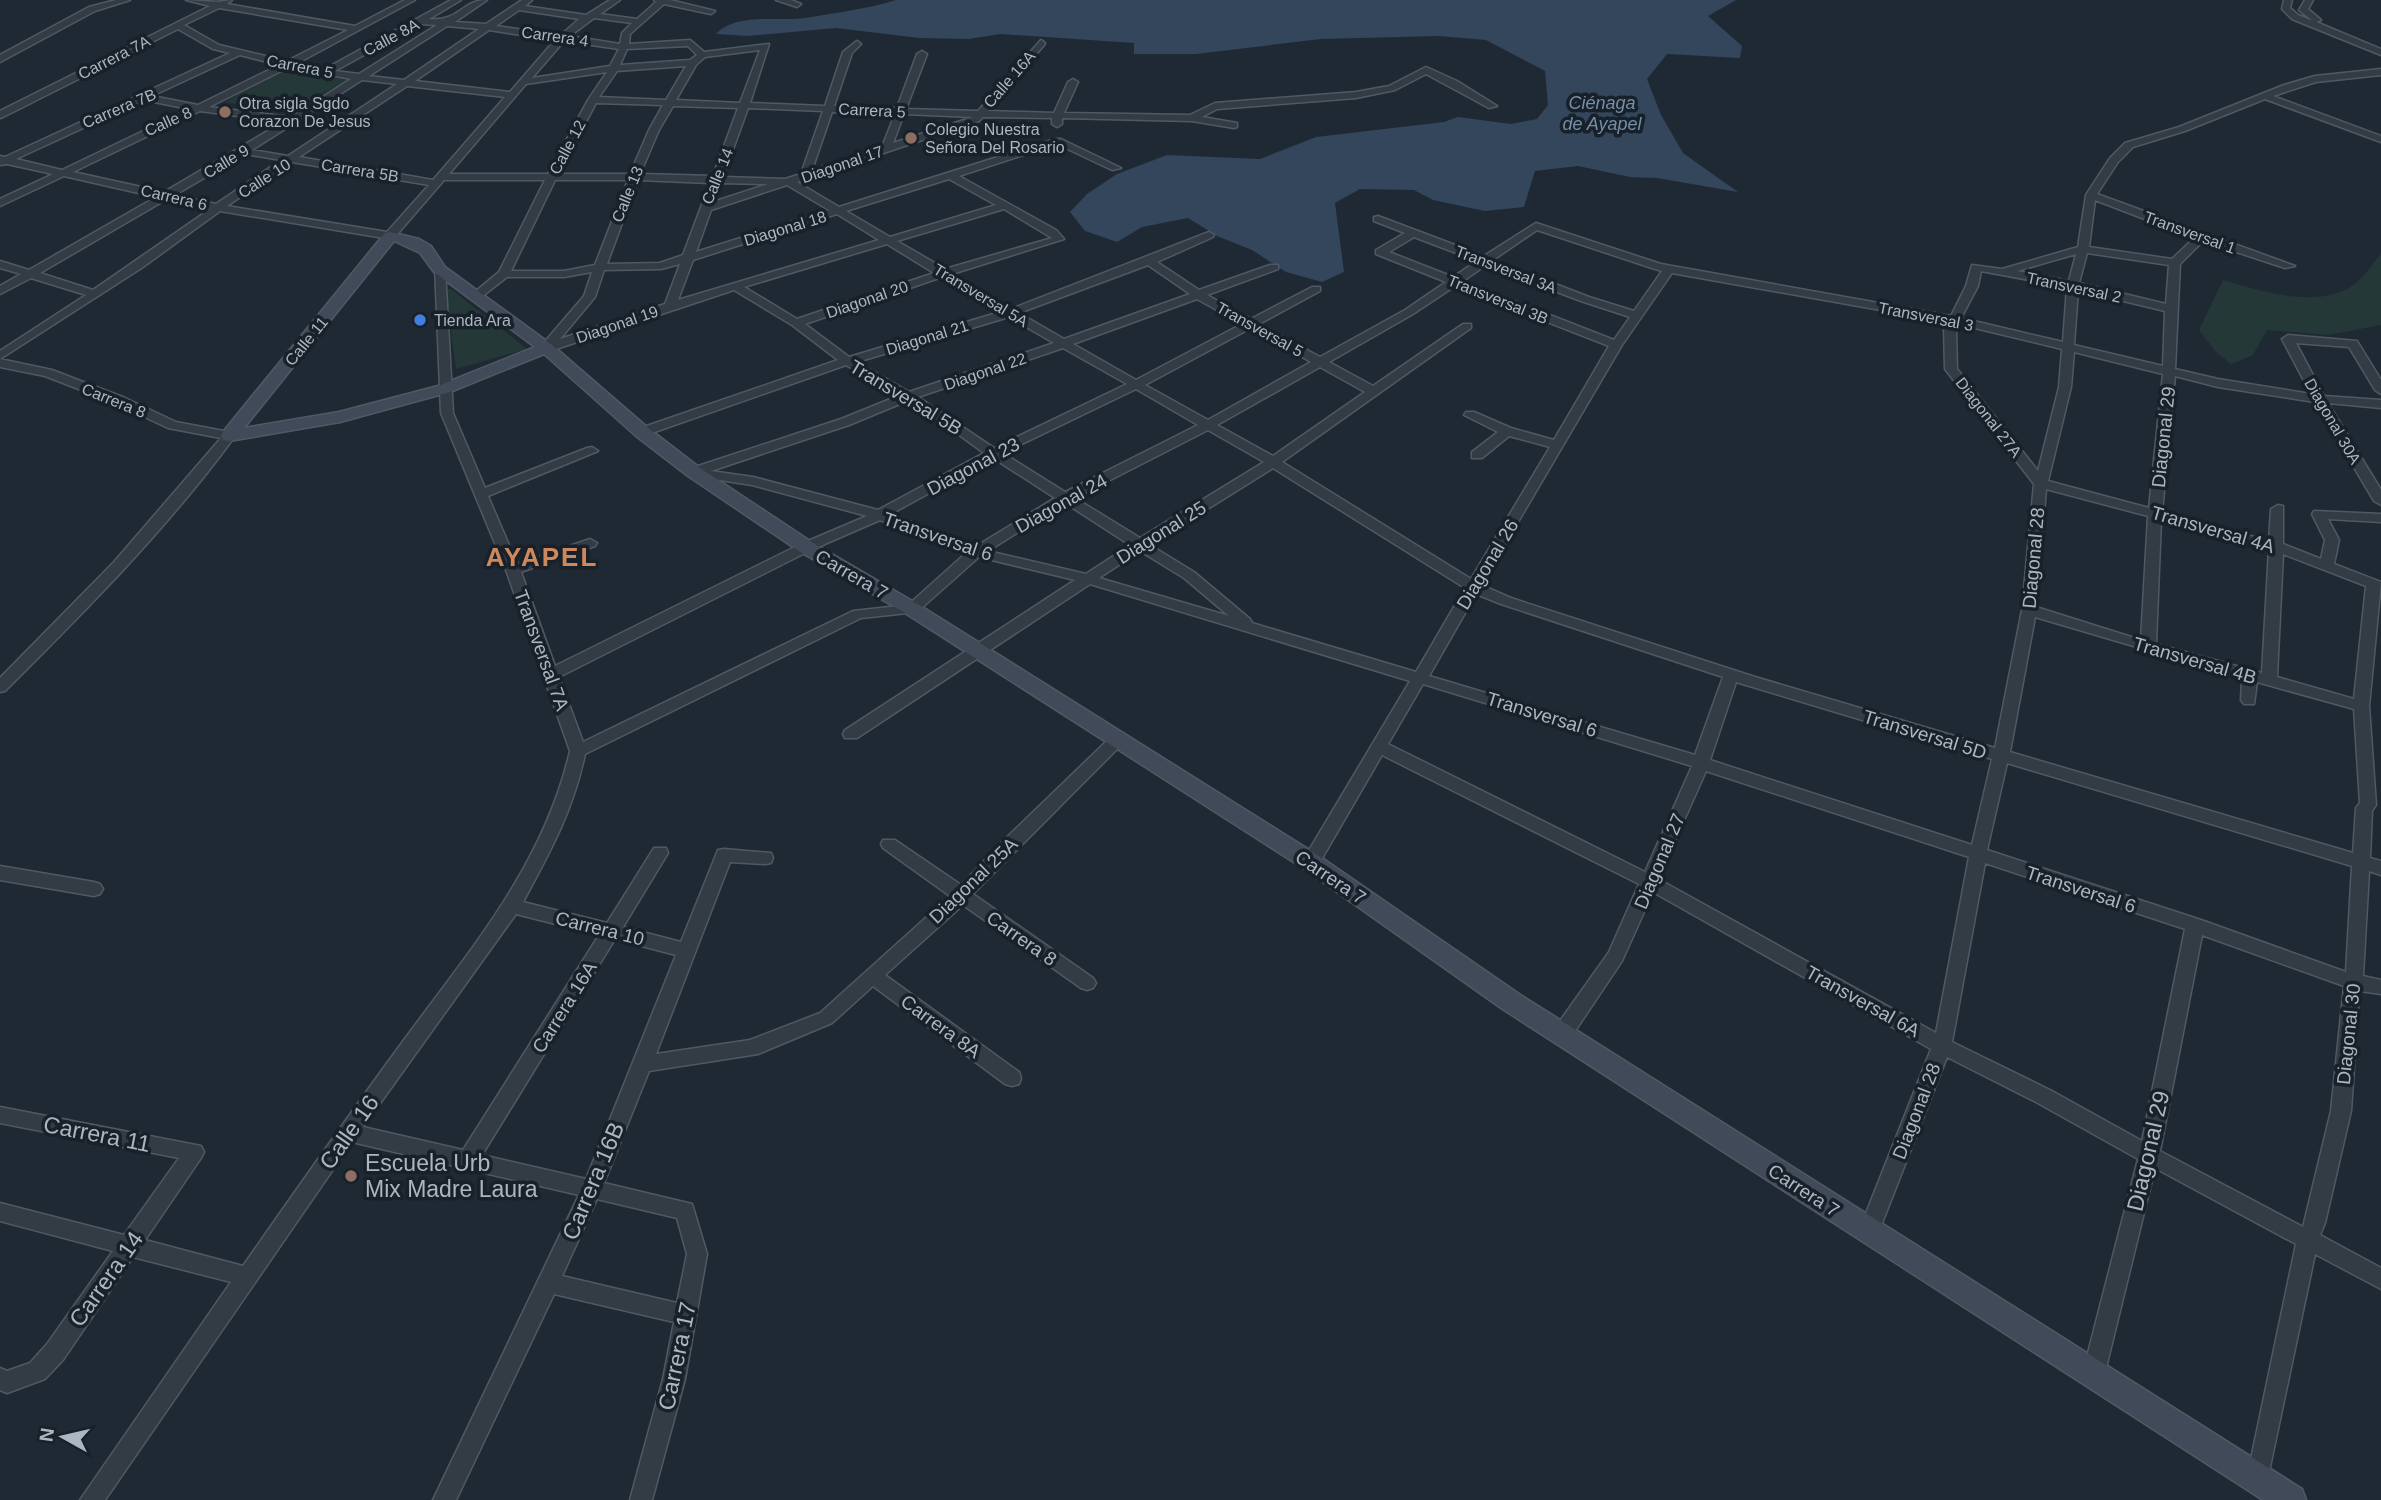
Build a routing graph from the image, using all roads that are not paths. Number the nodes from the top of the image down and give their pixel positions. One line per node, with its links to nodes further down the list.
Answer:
1 (126, 0): 36 (street)
2 (190, 0): 13 (street)
3 (228, 0): 13 (street, Carrera 7A)
4 (411, 0): 18 (street, Calle 8)
5 (457, 0): 22 (street, Calle 8A)
6 (483, 0): 23 (street, Calle 9)
7 (528, 0): 15 (street, Calle 10)
8 (616, 0): 17 (street, Calle 11)
9 (780, 0): 14 (street)
10 (2288, 0): 32 (street)
11 (2309, 0): 30 (street)
12 (660, 1): 16 (street); 21 (street, Calle 12)
13 (218, 5): 24 (street, Carrera 7A); 26 (street)
14 (797, 5)
15 (517, 7): 17 (street); 25 (street, Calle 10)
16 (711, 11)
17 (590, 16): 21 (street); 27 (street, Calle 11)
18 (378, 18): 19 (street); 26 (street, Calle 8)
19 (390, 20)
20 (402, 22): 22 (street, Carrera 4)
21 (639, 22): 31 (street, Calle 12)
22 (416, 23): 23 (street, Carrera 4); 41 (street, Calle 8A)
23 (446, 24): 25 (street, Carrera 4); 42 (street, Calle 9)
24 (177, 25): 33 (street, Carrera 5); 57 (street, Carrera 7A)
25 (487, 27): 27 (street, Carrera 4); 43 (street, Calle 10)
26 (356, 29): 38 (street, Calle 8)
27 (563, 37): 31 (street, Carrera 4); 44 (street, Calle 11)
28 (1041, 43): 56 (street, Calle 16A)
29 (857, 44): 53 (street)
30 (2381, 46)
31 (624, 47): 35 (street, Carrera 4); 39 (street, Calle 12)
32 (2381, 52)
33 (238, 53): 38 (street, Carrera 5); 48 (street, Carrera 7B)
34 (922, 54): 55 (street)
35 (702, 55): 37 (street, Calle 13); 52 (street, Calle 14)
36 (0, 59)
37 (692, 63): 39 (street); 50 (street, Calle 13)
38 (287, 64): 41 (street, Carrera 5); 54 (street, Calle 8)
39 (614, 68): 44 (street); 49 (street, Calle 12)
40 (2381, 72): 47 (street, Diagonal 28)
41 (324, 73): 42 (street, Carrera 5)
42 (365, 76): 43 (street, Carrera 5); 60 (street, Calle 9)
43 (407, 82): 46 (street, Carrera 5); 66 (street, Calle 10)
44 (524, 82): 46 (street, Calle 11)
45 (1073, 82): 58 (street)
46 (513, 95): 74 (street, Calle 11)
47 (2264, 96): 62 (street); 77 (street, Diagonal 28)
48 (142, 97): 54 (street); 67 (street, Carrera 7B)
49 (593, 100): 50 (street, Carrera 5); 71 (street, Calle 12)
50 (669, 104): 52 (street, Carrera 5); 73 (street, Calle 13)
51 (1492, 106): 59 (street)
52 (746, 107): 53 (street, Carrera 5); 75 (street, Calle 14)
53 (828, 107): 55 (street, Carrera 5); 72 (street)
54 (198, 108): 60 (street); 69 (street, Calle 8)
55 (899, 111): 56 (street, Carrera 5); 64 (street)
56 (978, 114): 58 (street, Carrera 5); 64 (street, Diagonal 17)
57 (0, 115)
58 (1057, 117): 59 (street, Carrera 5); 63 (street)
59 (1192, 117): 61 (street, Carrera 5)
60 (293, 120): 65 (street, Calle 9)
61 (1234, 125)
62 (2381, 139)
63 (1058, 141): 68 (street); 70 (street, Diagonal 18)
64 (886, 149): 72 (street, Diagonal 17)
65 (243, 151): 66 (street, Carrera 5B); 78 (street, Calle 9)
66 (291, 160): 74 (street, Carrera 5B); 81 (street, Calle 10)
67 (2, 161): 69 (street, Carrera 6)
68 (1116, 168)
69 (64, 172): 78 (street, Carrera 6); 79 (street, Calle 8)
70 (950, 175): 80 (street); 83 (street, Diagonal 18)
71 (552, 176): 73 (street, Transversal 5A); 74 (street, Transversal 5A); 106 (street, Calle 12)
72 (805, 176): 76 (street, Diagonal 17)
73 (634, 177): 75 (street, Transversal 5A); 98 (street, Calle 13)
74 (438, 180): 88 (street, Calle 11)
75 (716, 180): 76 (street, Transversal 5A); 82 (street, Calle 14)
76 (790, 181): 82 (street, Diagonal 17); 83 (street, Transversal 5A)
77 (2091, 195): 89 (street, Transversal 1); 91 (street, Diagonal 28)
78 (168, 196): 81 (street, Carrera 6); 105 (street, Calle 9)
79 (0, 203)
80 (1004, 206): 90 (street, Diagonal 19); 104 (street, Diagonal 20)
81 (220, 208): 88 (street, Carrera 6); 112 (street, Calle 10)
82 (704, 209): 92 (street, Calle 14)
83 (842, 211): 90 (street, Transversal 5A); 92 (street, Diagonal 18)
84 (1378, 219): 86 (street, Transversal 3A)
85 (1536, 226): 94 (street, Diagonal 24); 102 (street, Transversal 3)
86 (1414, 232): 94 (street, Transversal 3A); 107 (street, Transversal 3B)
87 (1209, 235): 93 (street, Diagonal 21)
88 (390, 236): 101 (main road, Carrera 7); 143 (main road, Calle 11)
89 (2201, 237): 95 (street); 97 (street, Transversal 1)
90 (889, 242): 104 (street, Transversal 5A); 109 (street, Diagonal 19)
91 (2083, 249): 95 (street); 103 (street); 108 (street, Diagonal 28)
92 (685, 258): 98 (street, Diagonal 18); 115 (street, Calle 14)
93 (1149, 261): 113 (street, Transversal 5); 117 (street, Diagonal 21)
94 (1483, 261): 107 (street, Diagonal 24); 118 (street, Transversal 3A)
95 (2175, 263): 116 (street, Diagonal 29)
96 (0, 264): 105 (street)
97 (2289, 266)
98 (600, 267): 106 (street, Diagonal 18); 125 (street, Calle 13)
99 (1274, 267): 113 (street, Diagonal 22)
100 (1976, 267): 103 (street, Transversal 2); 119 (street, Diagonal 27A)
101 (439, 269): 114 (main road, Carrera 7); 133 (street, Transversal 7A)
102 (1669, 269): 118 (street, Diagonal 26); 119 (street, Transversal 3)
103 (2004, 272): 108 (street, Transversal 2)
104 (944, 273): 117 (street, Transversal 5A); 120 (street, Diagonal 20)
105 (30, 274): 111 (street, Calle 9); 112 (street)
106 (504, 274): 114 (street, Calle 12)
107 (1454, 281): 124 (street, Transversal 3B); 129 (street, Diagonal 24)
108 (2073, 285): 116 (street, Transversal 2); 126 (street, Diagonal 28)
109 (736, 287): 115 (street, Diagonal 19); 120 (street, Transversal 5B)
110 (1316, 289): 121 (street, Diagonal 23)
111 (0, 291)
112 (95, 294): 127 (street, Calle 10)
113 (1199, 295): 121 (street, Transversal 5); 123 (street, Diagonal 22)
114 (476, 296): 125 (main road, Carrera 7)
115 (670, 306): 125 (street, Diagonal 19)
116 (2171, 309): 131 (street, Diagonal 29)
117 (1010, 313): 123 (street, Transversal 5A); 128 (street, Diagonal 21)
118 (1636, 315): 124 (street, Diagonal 26)
119 (1955, 320): 126 (street, Transversal 3); 150 (street, Diagonal 27A)
120 (796, 323): 128 (street, Transversal 5B)
121 (1252, 324): 129 (street, Transversal 5); 132 (street, Diagonal 23)
122 (1467, 326): 135 (street, Diagonal 25)
123 (1064, 343): 132 (street, Transversal 5A); 136 (street, Diagonal 22)
124 (1616, 345): 144 (street, Diagonal 26)
125 (546, 348): 133 (main road, Diagonal 19); 142 (main road, Carrera 7)
126 (2068, 349): 131 (street, Transversal 3); 150 (street, Diagonal 28)
127 (0, 356)
128 (847, 362): 136 (street, Transversal 5B); 142 (street, Diagonal 21)
129 (1321, 362): 135 (street, Transversal 5); 140 (street, Diagonal 24)
130 (0, 363): 143 (street, Carrera 8)
131 (2168, 373): 137 (street, Transversal 3); 155 (street, Diagonal 29)
132 (1137, 384): 140 (street, Transversal 5A); 146 (street, Diagonal 23)
133 (444, 388): 143 (main road, Diagonal 19); 151 (street, Transversal 7A)
134 (2381, 390): 137 (street, Diagonal 30A)
135 (1374, 392): 148 (street, Diagonal 25)
136 (908, 397): 146 (street, Transversal 5B); 149 (street, Diagonal 22)
137 (2320, 400): 138 (street); 153 (street, Diagonal 30A)
138 (2381, 404)
139 (1470, 415): 141 (street)
140 (1210, 424): 148 (street, Transversal 5A); 152 (street, Diagonal 24)
141 (1507, 431): 144 (street); 147 (street)
142 (642, 432): 149 (main road, Carrera 7)
143 (229, 436): 178 (street, Calle 11)
144 (1558, 445): 167 (street, Diagonal 26)
145 (592, 451): 151 (street)
146 (993, 453): 152 (street, Transversal 5B); 156 (street, Diagonal 23)
147 (1477, 455)
148 (1273, 462): 159 (street, Diagonal 25); 167 (street, Transversal 5A)
149 (694, 472): 156 (street, Transversal 6); 160 (main road, Carrera 7)
150 (2040, 483): 155 (street, Transversal 4A); 169 (street, Diagonal 28)
151 (481, 494): 164 (street, Transversal 7A)
152 (1064, 498): 159 (street, Transversal 5B); 162 (street, Diagonal 24)
153 (2381, 501)
154 (2278, 509): 161 (street)
155 (2155, 512): 161 (street, Transversal 4A); 171 (street, Diagonal 29)
156 (880, 515): 160 (street, Diagonal 23); 162 (street, Transversal 6)
157 (2381, 518): 163 (street)
158 (590, 543): 164 (street)
159 (1141, 544): 165 (street, Diagonal 25); 170 (street, Transversal 5B)
160 (806, 547): 168 (main road, Carrera 7); 173 (street, Diagonal 23)
161 (2277, 547): 163 (street, Transversal 4A); 177 (street)
162 (976, 552): 165 (street, Transversal 6); 168 (street, Diagonal 24)
163 (2326, 566): 166 (street, Transversal 4A)
164 (513, 570): 173 (street, Transversal 7A)
165 (1088, 579): 170 (street, Transversal 6); 172 (street, Diagonal 25)
166 (2377, 586): 180 (street, Diagonal 30)
167 (1474, 587): 174 (street, Transversal 5D); 175 (street, Diagonal 26)
168 (912, 609): 172 (main road, Carrera 7); 184 (street)
169 (2029, 610): 171 (street, Transversal 4B); 185 (street, Diagonal 28)
170 (1250, 626): 175 (street, Transversal 6)
171 (2148, 647): 176 (street, Transversal 4B)
172 (977, 650): 181 (street, Diagonal 25); 182 (main road, Carrera 7)
173 (552, 674): 184 (street, Transversal 7A)
174 (1731, 675): 185 (street, Transversal 5D); 186 (street, Diagonal 27)
175 (1419, 676): 183 (street, Diagonal 26); 186 (street, Transversal 6)
176 (2250, 676): 177 (street, Transversal 4B); 179 (street)
177 (2269, 681): 180 (street, Transversal 4B)
178 (0, 687)
179 (2249, 700)
180 (2361, 706): 187 (street, Diagonal 30)
181 (851, 734)
182 (1119, 739): 193 (main road, Carrera 7); 198 (street, Diagonal 25A)
183 (1380, 747): 193 (street, Diagonal 26); 196 (street, Transversal 6A)
184 (578, 751): 199 (street, Calle 16)
185 (2001, 756): 190 (street, Diagonal 28); 192 (street, Transversal 5D)
186 (1700, 765): 190 (street, Transversal 6); 196 (street, Diagonal 27)
187 (2374, 807): 192 (street, Diagonal 30)
188 (889, 844): 198 (street, Carrera 8)
189 (660, 853): 201 (street, Carrera 16A)
190 (1978, 855): 200 (street, Transversal 6); 208 (street, Diagonal 28)
191 (765, 858): 202 (street, Carrera 16B)
192 (2362, 861): 194 (street, Transversal 5D); 204 (street, Diagonal 30)
193 (1311, 862): 207 (main road, Carrera 7)
194 (2381, 868)
195 (0, 873): 197 (street)
196 (1650, 882): 207 (street, Diagonal 27); 208 (street, Transversal 6A)
197 (94, 889)
198 (962, 895): 203 (street, Diagonal 25A); 205 (street, Carrera 8)
199 (512, 906): 201 (street, Carrera 10); 212 (street, Calle 16)
200 (2195, 925): 204 (street, Transversal 6); 214 (street, Diagonal 29)
201 (612, 931): 202 (street, Carrera 10); 215 (street, Carrera 16A)
202 (688, 951): 209 (street, Carrera 16B)
203 (871, 975): 209 (street, Diagonal 25A); 210 (street, Carrera 8A)
204 (2354, 982): 206 (street, Transversal 6); 219 (street, Diagonal 30)
205 (1087, 983)
206 (2381, 987)
207 (1562, 1034): 218 (main road, Carrera 7)
208 (1942, 1045): 214 (street, Transversal 6A); 218 (street, Diagonal 28)
209 (643, 1064): 216 (street, Carrera 16B)
210 (1012, 1078)
211 (0, 1115): 213 (street, Carrera 11)
212 (348, 1132): 215 (street); 221 (street, Calle 16)
213 (194, 1152): 220 (street, Carrera 14)
214 (2149, 1155): 219 (street, Transversal 6A); 225 (street, Diagonal 29)
215 (468, 1160): 216 (street)
216 (591, 1189): 223 (street, Carrera 16B); 224 (street, Carrera 17)
217 (0, 1212): 220 (street)
218 (1869, 1231): 225 (main road, Carrera 7)
219 (2308, 1238): 222 (street, Transversal 6A); 227 (street, Diagonal 30)
220 (130, 1246): 221 (street); 226 (street, Carrera 14)
221 (247, 1276): 228 (street, Calle 16)
222 (2381, 1279)
223 (548, 1283): 224 (street); 229 (street, Carrera 16B)
224 (686, 1314): 230 (street, Carrera 17)
225 (2093, 1376): 227 (main road, Carrera 7)
226 (0, 1379)
227 (2258, 1478): 231 (main road, Carrera 7)
228 (91, 1500)
229 (444, 1500)
230 (641, 1500)
231 (2291, 1500)

